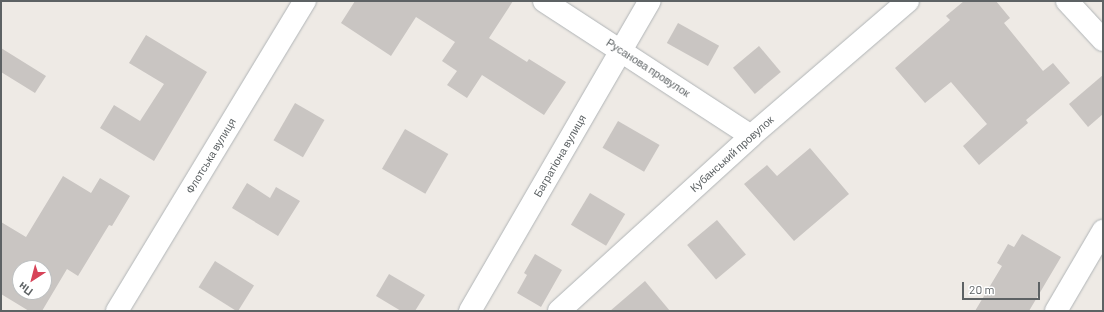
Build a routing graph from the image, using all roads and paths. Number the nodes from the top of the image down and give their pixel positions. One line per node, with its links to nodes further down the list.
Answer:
1 (306, 1): 10 (street, Флотська вулиця)
2 (544, 1): 7 (street, Русанова провулок)
3 (650, 1): 7 (street, Багратіона вулиця)
4 (908, 1): 8 (street, Кубанський провулок)
5 (1067, 1): 6 (street)
6 (1103, 40)
7 (621, 50): 8 (street, Русанова провулок); 11 (street, Багратіона вулиця)
8 (751, 136): 12 (street, Кубанський провулок)
9 (1103, 231): 13 (street)
10 (117, 311)
11 (470, 311)
12 (559, 311)
13 (1056, 311)

